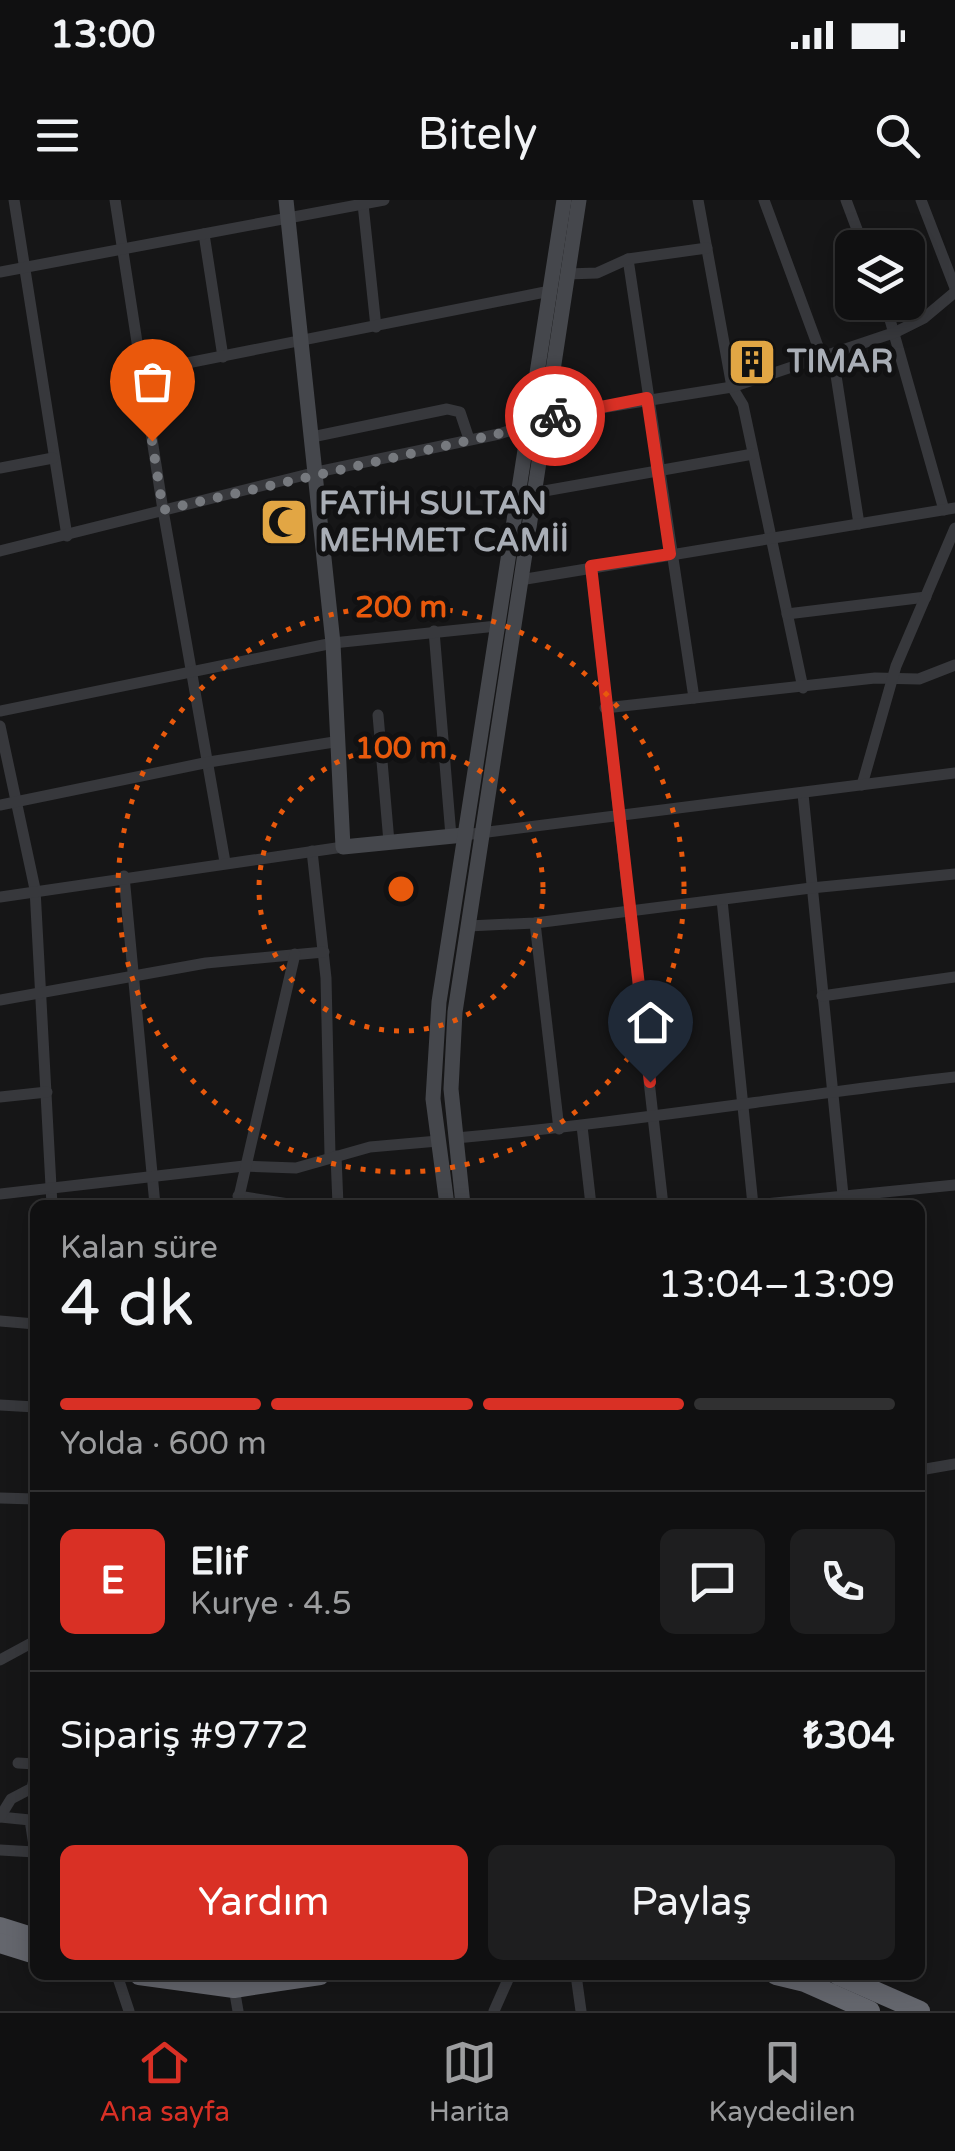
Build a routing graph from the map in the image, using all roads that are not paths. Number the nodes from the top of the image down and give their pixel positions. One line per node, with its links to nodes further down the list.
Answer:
1 (14, 200): 18 (street)
2 (115, 200): 15 (street)
3 (286, 200): 12 (main road)
4 (384, 200): 11 (street)
5 (564, 200): 22 (main road)
6 (579, 200): 20 (main road)
7 (698, 200): 16 (street)
8 (764, 200): 28 (street)
9 (846, 200): 13 (street)
10 (921, 200): 21 (street)
11 (363, 204): 12 (street); 24 (street)
12 (288, 218): 14 (street); 26 (main road)
13 (857, 230)
14 (204, 234): 15 (street); 27 (street)
15 (123, 248): 18 (street); 29 (street)
16 (706, 248): 17 (street); 30 (street)
17 (628, 258): 20 (street); 31 (street)
18 (22, 268): 19 (street); 36 (street)
19 (0, 272)
20 (568, 274): 32 (main road)
21 (955, 290): 25 (street)
22 (550, 291): 24 (street); 32 (main road)
23 (891, 320): 25 (street)
24 (376, 327): 26 (street)
25 (896, 332): 28 (street); 41 (street)
26 (300, 343): 27 (street); 33 (main road)
27 (223, 357): 29 (street)
28 (828, 358): 30 (street); 43 (street)
29 (142, 372): 42 (street)
30 (732, 387): 31 (street); 35 (street)
31 (647, 398): 32 (street); 38 (street)
32 (537, 423): 34 (street); 40 (main road); 53 (main road)
33 (312, 437): 34 (street); 39 (main road)
34 (469, 439): 39 (street)
35 (752, 454): 38 (street); 46 (street)
36 (54, 458): 37 (street); 45 (street)
37 (0, 468)
38 (657, 468): 40 (street); 48 (street)
39 (316, 472): 42 (street); 55 (main road)
40 (533, 493): 50 (main road)
41 (950, 509): 43 (street)
42 (163, 510): 45 (street); 57 (street)
43 (860, 524): 46 (street)
44 (955, 528): 51 (street)
45 (66, 536): 47 (street)
46 (770, 539): 48 (street); 52 (street)
47 (0, 550)
48 (670, 554): 49 (street); 60 (street)
49 (591, 566): 50 (street); 61 (street)
50 (520, 580): 73 (main road)
51 (926, 597): 52 (street); 58 (street)
52 (787, 614): 59 (street)
53 (497, 626): 54 (street); 74 (main road)
54 (434, 632): 55 (street); 74 (street)
55 (333, 643): 57 (street); 65 (main road)
56 (955, 665): 58 (street)
57 (190, 670): 62 (street); 66 (street)
58 (894, 678): 59 (street); 68 (street)
59 (802, 688): 60 (street)
60 (694, 698): 61 (street)
61 (605, 708): 72 (street)
62 (0, 711)
63 (378, 715): 75 (street)
64 (0, 726): 70 (street)
65 (334, 742): 66 (street); 76 (main road)
66 (209, 762): 70 (street); 78 (street)
67 (955, 773): 68 (street)
68 (862, 784): 69 (street)
69 (803, 794): 72 (street); 81 (street)
70 (16, 802): 71 (street); 82 (street)
71 (0, 805)
72 (620, 815): 73 (street); 85 (street)
73 (482, 833): 74 (street); 87 (main road)
74 (458, 836): 75 (main road); 104 (main road)
75 (389, 842): 76 (main road)
76 (342, 847): 77 (street)
77 (312, 851): 78 (street); 88 (street)
78 (225, 862): 80 (street)
79 (955, 874): 81 (street)
80 (124, 876): 82 (street); 90 (street)
81 (810, 888): 84 (street); 93 (street)
82 (34, 889): 83 (street); 92 (street)
83 (0, 896)
84 (722, 900): 85 (street); 99 (street)
85 (631, 912): 86 (street); 100 (street)
86 (535, 924): 87 (street); 102 (street)
87 (468, 926): 103 (main road)
88 (324, 952): 89 (street); 105 (street)
89 (295, 954): 90 (street); 106 (street)
90 (135, 974): 92 (street); 107 (street)
91 (955, 977): 93 (street)
92 (42, 993): 94 (street); 97 (street)
93 (822, 996): 96 (street)
94 (0, 1000)
95 (955, 1077): 96 (street)
96 (832, 1091): 99 (street); 120 (street)
97 (46, 1092): 98 (street); 109 (street)
98 (0, 1097)
99 (742, 1108): 100 (street); 119 (street)
100 (654, 1116): 101 (street); 118 (street)
101 (582, 1126): 102 (street); 117 (street)
102 (559, 1128): 103 (street)
103 (456, 1138): 116 (main road)
104 (438, 1141): 105 (street); 115 (main road)
105 (333, 1156): 106 (street); 114 (street)
106 (244, 1166): 107 (street); 113 (street)
107 (152, 1175): 109 (street); 112 (street)
108 (955, 1185): 120 (street)
109 (51, 1190): 110 (street); 111 (street)
110 (0, 1194)
111 (52, 1200)
112 (154, 1200)
113 (238, 1200)
114 (337, 1200)
115 (446, 1200)
116 (463, 1200)
117 (590, 1200)
118 (663, 1200)
119 (753, 1200)
120 (843, 1200)
121 (0, 1321): 122 (street)
122 (30, 1324)
123 (0, 1405): 124 (street)
124 (30, 1407)
125 (955, 1464): 126 (street)
126 (925, 1469)
127 (0, 1498): 128 (street)
128 (30, 1499)
129 (30, 1644): 130 (street)
130 (0, 1660)
131 (18, 1763): 132 (street)
132 (30, 1764)
133 (30, 1789): 134 (street)
134 (0, 1817): 135 (street)
135 (30, 1820)
136 (0, 1850): 137 (street)
137 (30, 1852)
138 (0, 1927): 139 (highway)
139 (30, 1936)
140 (0, 1943): 141 (highway)
141 (30, 1952)
142 (119, 1980): 150 (street)
143 (176, 1980): 149 (highway)
144 (287, 1980): 149 (highway)
145 (508, 1980): 152 (street)
146 (577, 1980): 153 (street)
147 (789, 1980): 154 (highway)
148 (849, 1980): 155 (highway)
149 (234, 1988): 151 (street)
150 (128, 2011)
151 (238, 2011)
152 (494, 2011)
153 (581, 2011)
154 (870, 2011)
155 (920, 2011)

